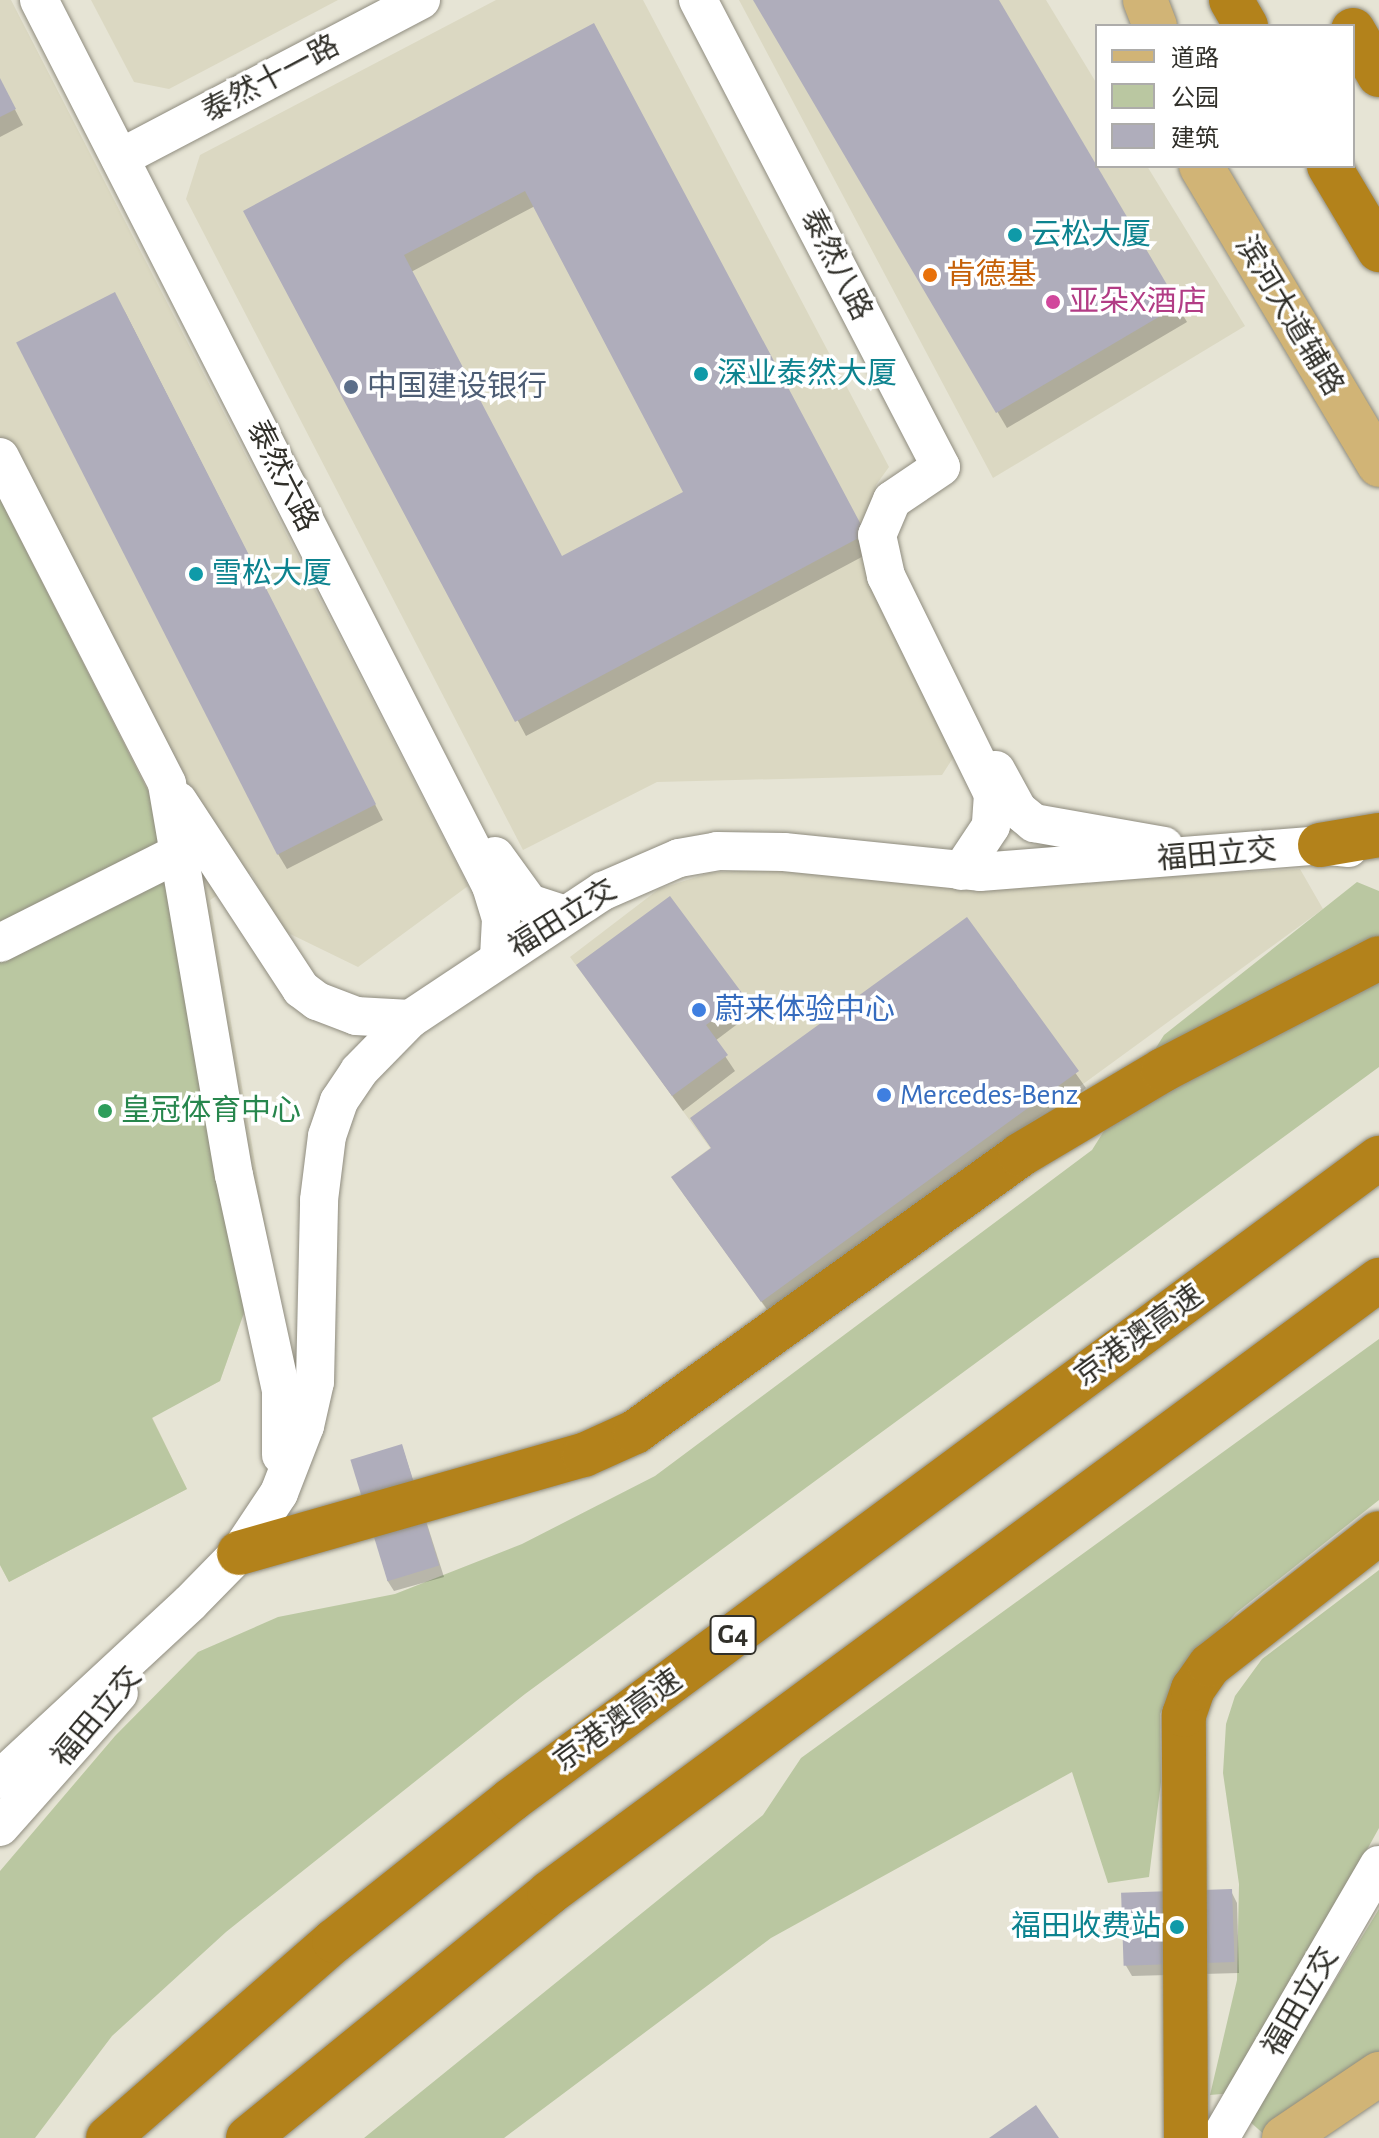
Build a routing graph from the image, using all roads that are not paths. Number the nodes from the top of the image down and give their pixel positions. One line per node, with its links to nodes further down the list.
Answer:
1 (39, 0): 11 (street, 泰然六路)
2 (56, 0): 11 (street, 泰然六路)
3 (421, 0): 11 (street, 泰然十一路)
4 (698, 0): 17 (street, 泰然八路)
5 (1145, 0): 7 (main road)
6 (1231, 0): 8 (highway)
7 (1154, 24)
8 (1245, 24)
9 (1355, 31): 10 (highway)
10 (1379, 75)
11 (126, 154): 25 (street, 泰然六路); 27 (street, 泰然六路)
12 (1202, 168): 16 (main road, 滨河大道辅路)
13 (1330, 168): 14 (highway)
14 (1379, 250)
15 (0, 457): 18 (street)
16 (1379, 465)
17 (881, 557): 22 (street); 24 (street, 泰然八路)
18 (167, 784): 21 (street); 29 (street)
19 (1379, 835): 20 (highway)
20 (1320, 845): 22 (street, 福田立交); 23 (street, 福田立交)
21 (181, 852): 26 (street); 32 (street)
22 (1210, 855): 24 (street, 福田立交)
23 (1379, 855)
24 (961, 871): 25 (street, 福田立交)
25 (565, 915): 27 (street, 福田立交)
26 (0, 943)
27 (499, 958): 29 (street, 福田立交)
28 (1379, 958): 34 (highway)
29 (410, 1019): 32 (street, 福田立交)
30 (1379, 1158): 40 (highway, 京港澳高速 / G4)
31 (1379, 1280): 41 (highway)
32 (263, 1517): 34 (street, 福田立交)
33 (1379, 1533): 42 (highway)
34 (239, 1553): 35 (street, 福田立交)
35 (190, 1603): 36 (street, 福田立交); 37 (street, 福田立交)
36 (0, 1779)
37 (0, 1827)
38 (1379, 1865): 43 (street, 福田立交)
39 (1379, 2074): 44 (main road)
40 (108, 2138)
41 (248, 2138)
42 (1186, 2138)
43 (1220, 2138)
44 (1284, 2138)

